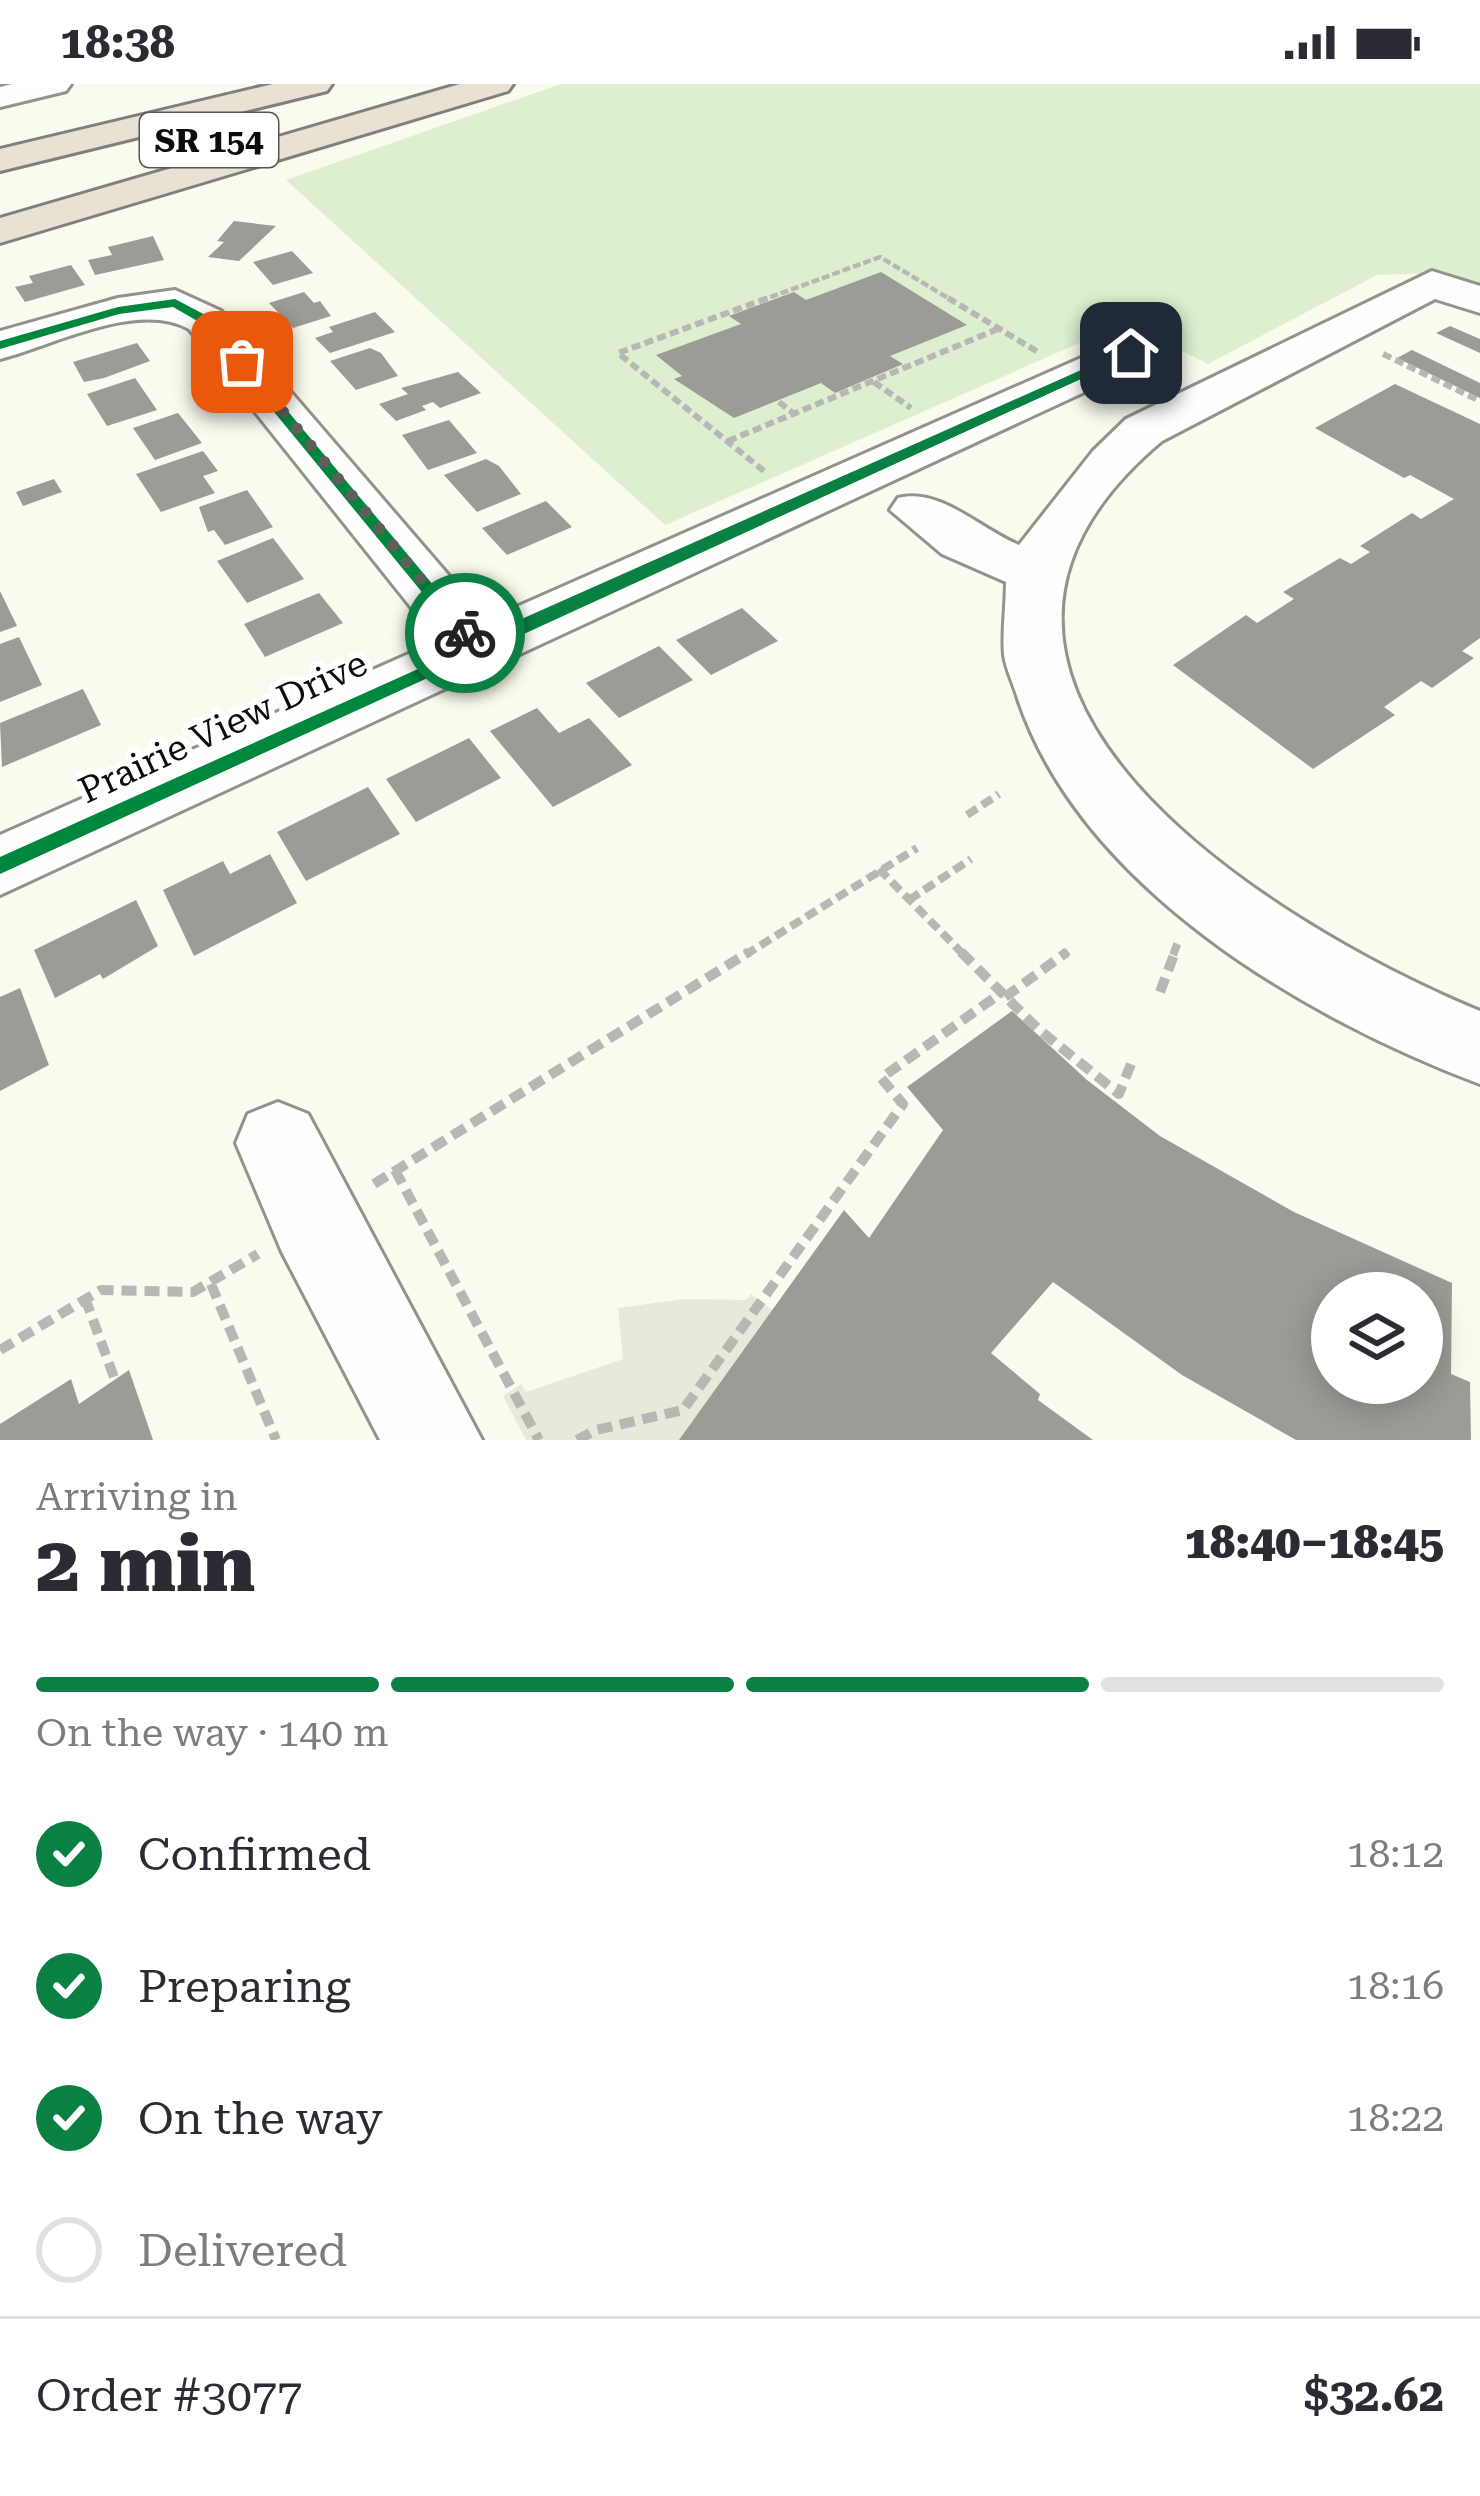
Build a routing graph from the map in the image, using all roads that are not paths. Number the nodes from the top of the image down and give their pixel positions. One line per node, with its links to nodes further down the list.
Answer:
1 (54, 84): 6 (street)
2 (239, 84): 7 (highway)
3 (315, 84): 8 (highway, SR 154)
4 (418, 84): 9 (highway, SR 154)
5 (496, 84): 10 (highway)
6 (0, 98)
7 (0, 132)
8 (0, 160)
9 (0, 191)
10 (0, 231)
11 (1456, 292): 15 (street)
12 (0, 346): 16 (street)
13 (1131, 353): 16 (street, Prairie View Drive)
14 (917, 510): 15 (street)
15 (1035, 573): 18 (street)
16 (476, 647): 17 (street, Prairie View Drive)
17 (0, 866)
18 (1480, 1048)
19 (278, 1144): 20 (street)
20 (433, 1440)

